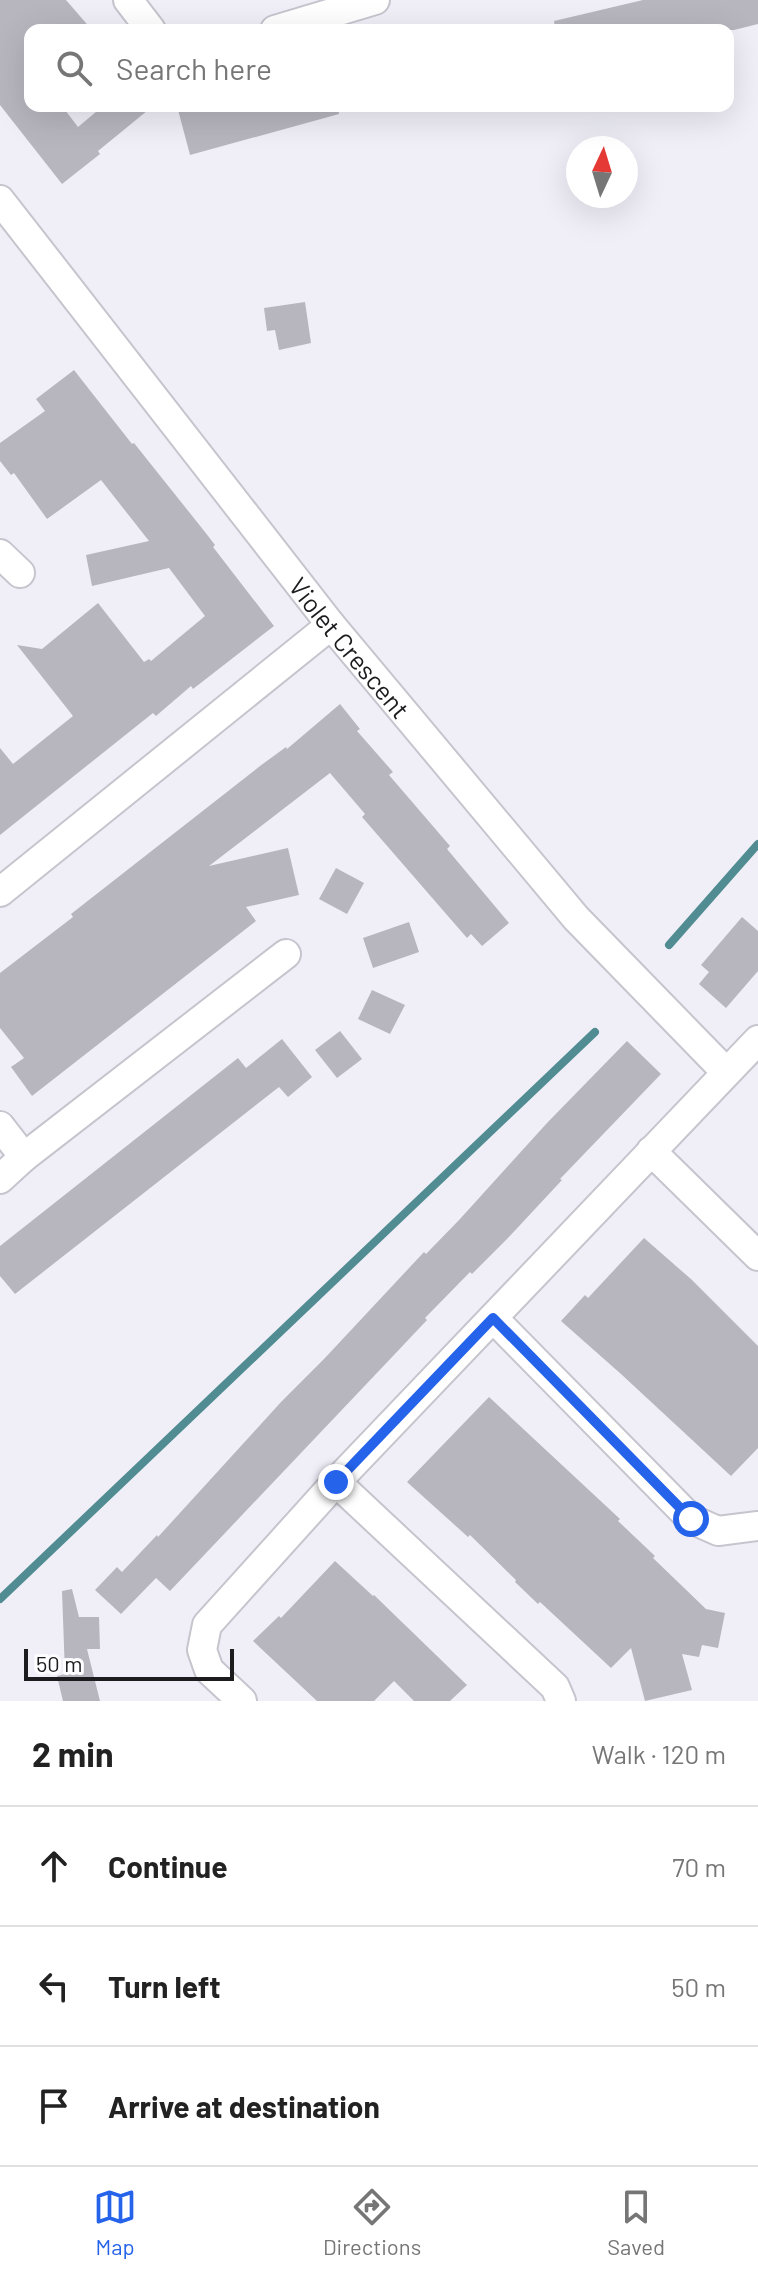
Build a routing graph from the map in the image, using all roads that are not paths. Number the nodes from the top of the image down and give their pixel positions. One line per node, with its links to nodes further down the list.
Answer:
1 (128, 0): 3 (street)
2 (375, 0): 4 (street)
3 (146, 24)
4 (295, 24)
5 (0, 200): 6 (street, Violet Crescent)
6 (331, 625): 7 (street); 10 (street, Violet Crescent)
7 (0, 892)
8 (286, 954): 13 (street)
9 (758, 1040): 10 (street)
10 (726, 1072): 12 (street)
11 (0, 1126): 13 (street)
12 (651, 1151): 15 (street); 16 (street)
13 (24, 1157): 14 (street)
14 (0, 1179)
15 (758, 1256)
16 (493, 1318): 17 (street); 18 (street)
17 (336, 1482): 19 (street); 20 (street)
18 (758, 1526)
19 (242, 1701)
20 (561, 1701)

